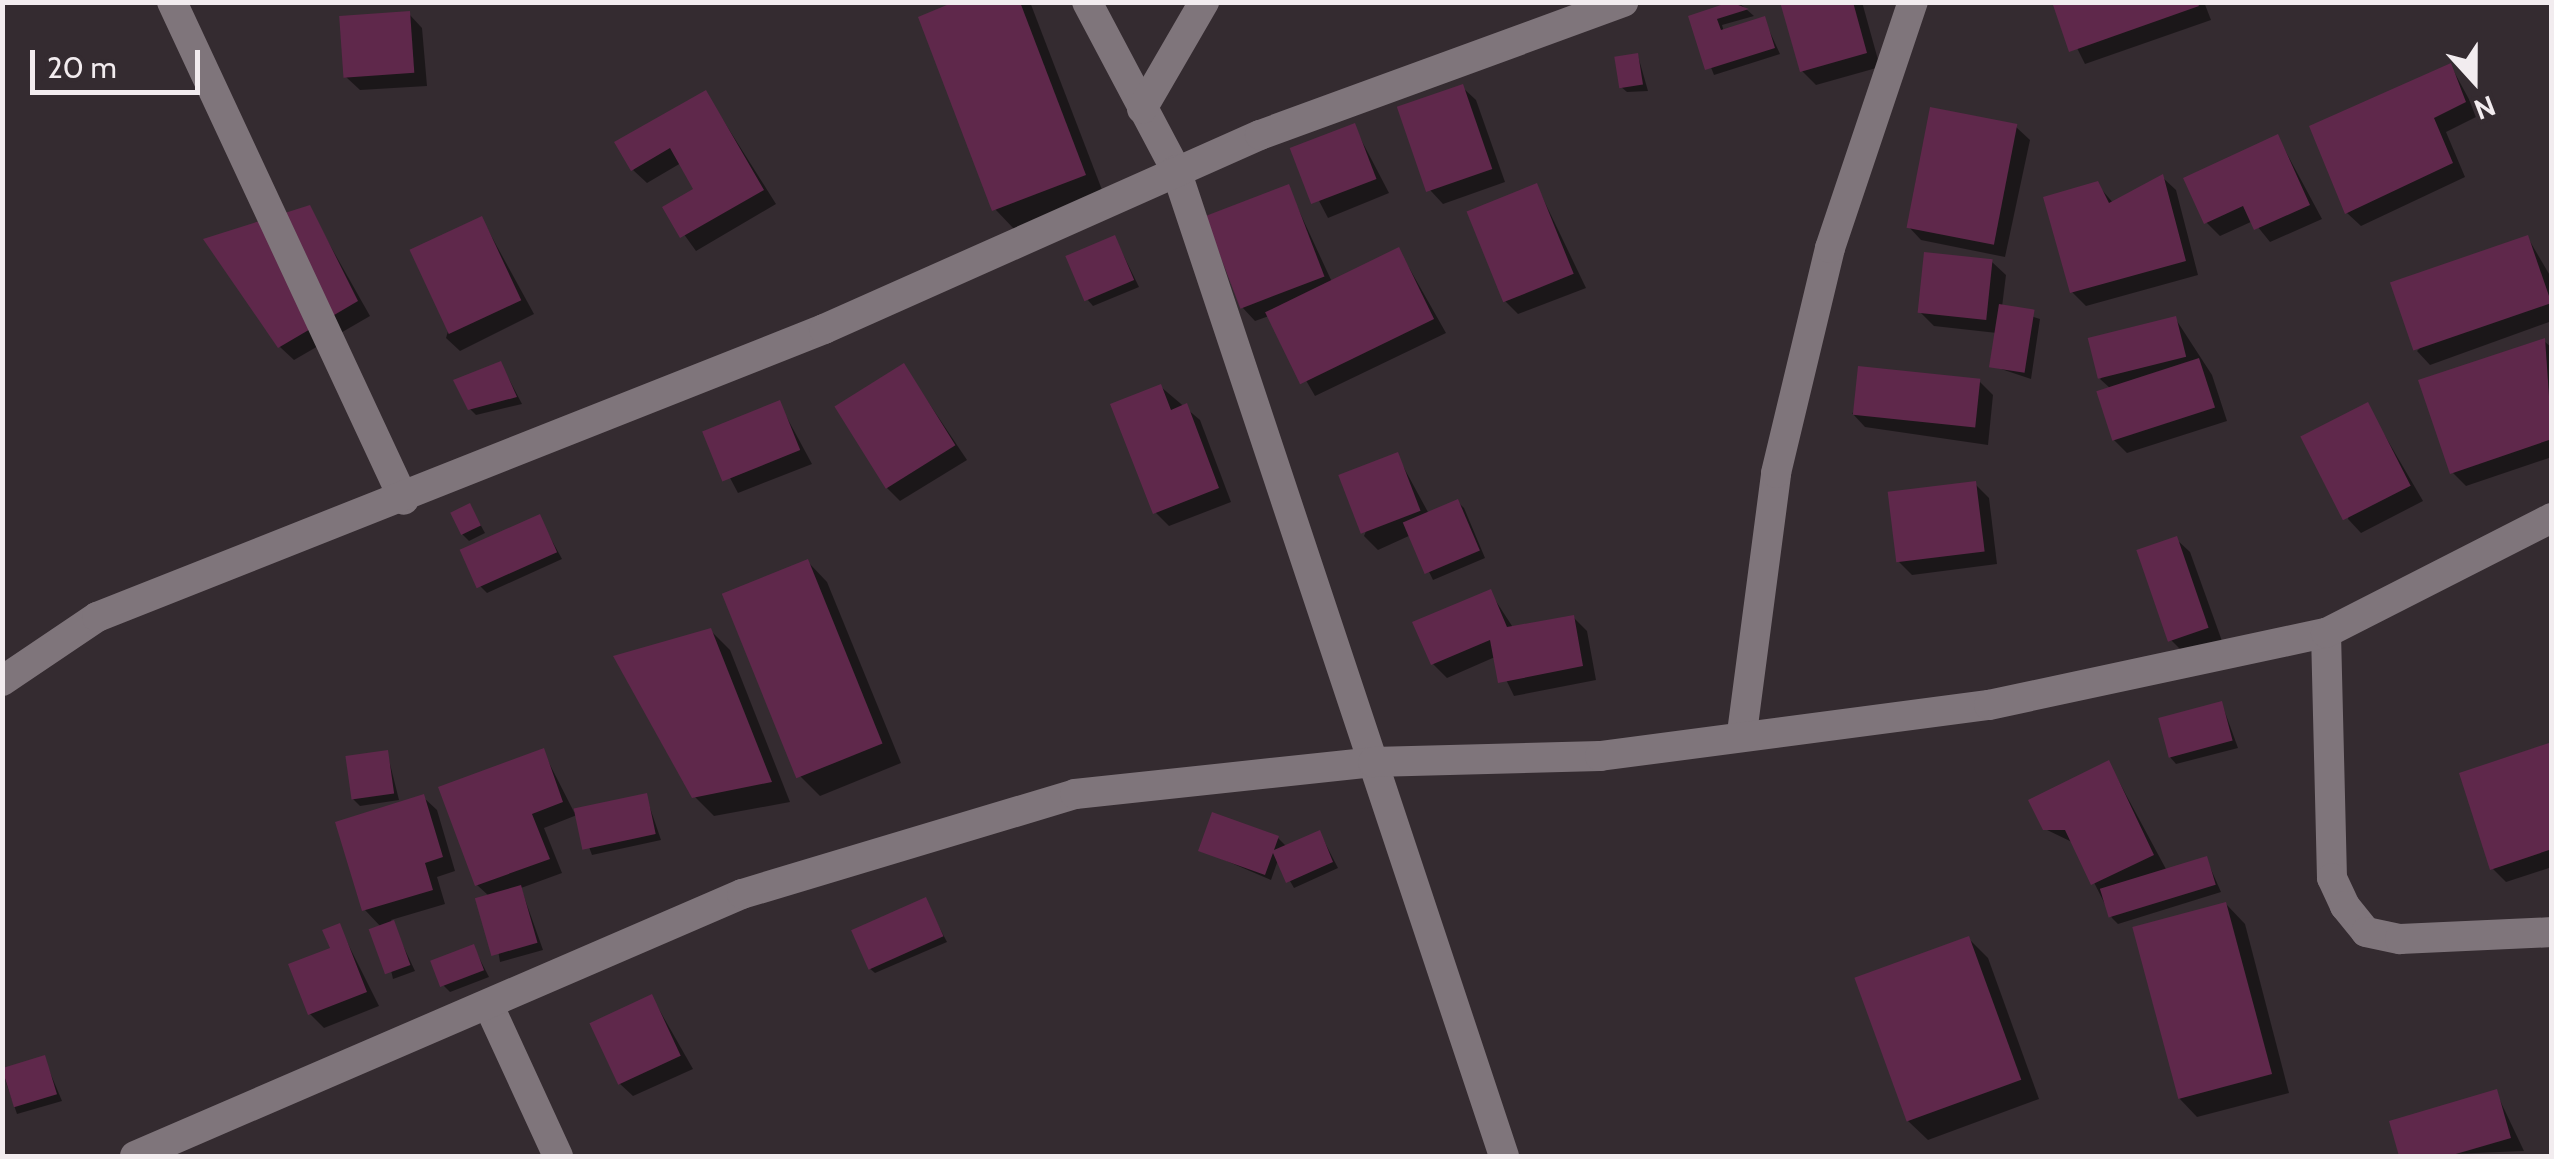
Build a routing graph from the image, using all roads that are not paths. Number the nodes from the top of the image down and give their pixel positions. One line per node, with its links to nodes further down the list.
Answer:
1 (172, 2): 8 (street)
2 (1087, 2): 6 (street)
3 (1204, 2): 6 (street)
4 (1623, 2): 7 (street)
5 (1913, 2): 12 (street)
6 (1142, 109): 7 (street)
7 (1176, 170): 8 (street); 13 (street)
8 (404, 500): 11 (street)
9 (2552, 518): 10 (street)
10 (2326, 633): 12 (street); 14 (street)
11 (2, 680)
12 (1742, 733): 13 (street)
13 (1373, 762): 15 (street); 18 (street)
14 (2552, 932)
15 (489, 1006): 16 (street); 17 (street)
16 (135, 1156)
17 (558, 1156)
18 (1504, 1156)

